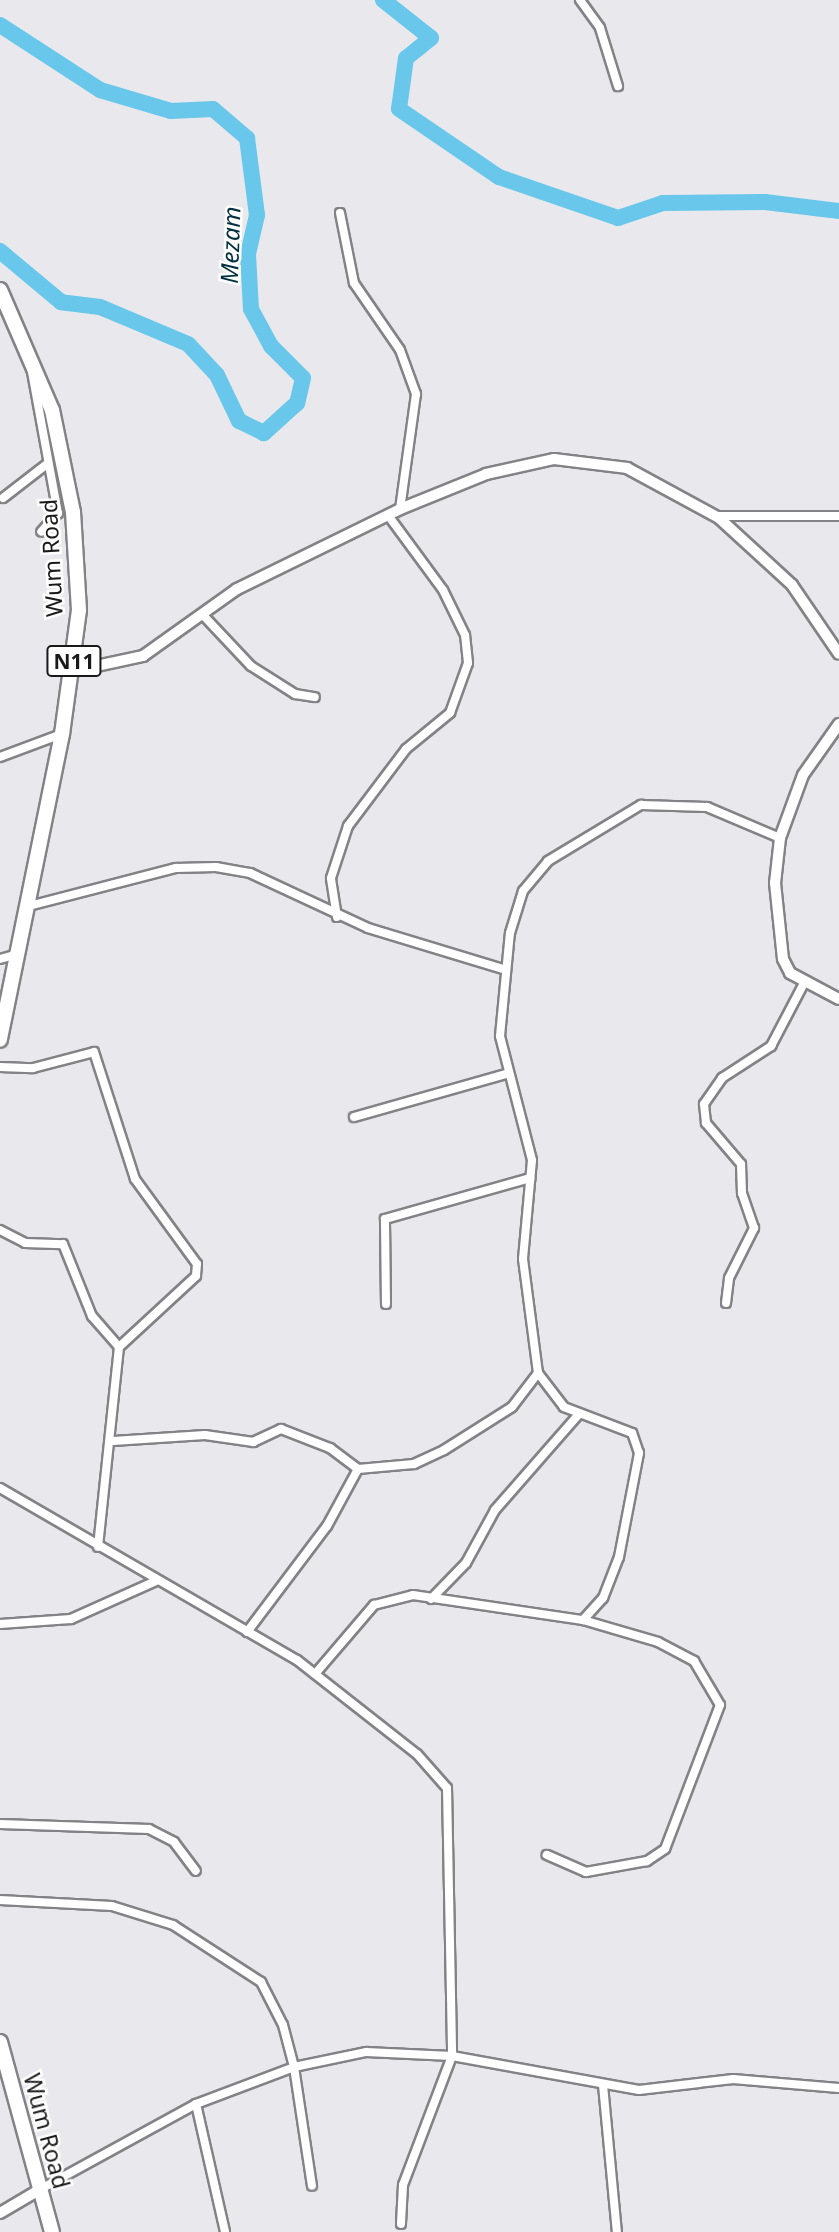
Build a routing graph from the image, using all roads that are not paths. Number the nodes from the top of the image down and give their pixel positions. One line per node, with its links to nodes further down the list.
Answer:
1 (580, 0): 2 (street)
2 (618, 86)
3 (340, 213): 8 (street)
4 (0, 290): 5 (highway, Wum Road / N11)
5 (32, 355): 6 (street); 15 (highway, Wum Road / N11)
6 (47, 464): 7 (street); 12 (street)
7 (3, 498)
8 (400, 509): 9 (street); 10 (street)
9 (388, 515): 13 (street); 22 (street)
10 (716, 516): 11 (street); 14 (street)
11 (839, 516)
12 (41, 532)
13 (202, 614): 15 (street); 16 (street)
14 (839, 654)
15 (74, 671): 18 (highway, Wum Road / N11)
16 (315, 697)
17 (838, 726): 20 (street)
18 (62, 734): 19 (street); 21 (highway, Wum Road / N11)
19 (0, 757)
20 (780, 838): 25 (street); 26 (street)
21 (25, 907): 22 (street); 23 (highway, Wum Road / N11)
22 (337, 917): 25 (street)
23 (17, 954): 24 (street); 28 (highway, Wum Road / N11)
24 (0, 959)
25 (503, 970): 30 (street)
26 (803, 985): 27 (street); 34 (street)
27 (839, 999)
28 (0, 1040)
29 (0, 1067): 36 (street)
30 (506, 1074): 31 (street); 32 (street)
31 (354, 1117)
32 (530, 1178): 35 (street); 37 (street)
33 (0, 1230): 36 (street)
34 (726, 1303)
35 (386, 1304)
36 (119, 1347): 41 (street)
37 (538, 1373): 38 (street); 42 (street)
38 (570, 1410): 39 (street); 40 (street)
39 (579, 1414): 40 (street); 47 (street)
40 (568, 1424): 46 (street)
41 (113, 1441): 42 (street); 44 (street)
42 (358, 1469): 49 (street)
43 (0, 1488): 44 (street)
44 (98, 1546): 45 (street)
45 (156, 1581): 48 (street); 49 (street)
46 (431, 1599): 47 (street); 50 (street)
47 (583, 1620): 52 (street)
48 (0, 1624)
49 (247, 1632): 50 (street)
50 (315, 1674): 56 (street)
51 (0, 1824): 53 (street)
52 (547, 1855)
53 (196, 1871)
54 (0, 1900): 57 (street)
55 (1, 2047): 62 (highway, Wum Road)
56 (452, 2056): 57 (street); 58 (street); 64 (street)
57 (294, 2067): 60 (street); 61 (street)
58 (603, 2085): 59 (street); 67 (street)
59 (839, 2088)
60 (196, 2104): 62 (street); 66 (street)
61 (312, 2186)
62 (39, 2190): 63 (street); 65 (highway, Wum Road)
63 (0, 2213)
64 (401, 2224)
65 (52, 2232)
66 (225, 2232)
67 (617, 2232)

